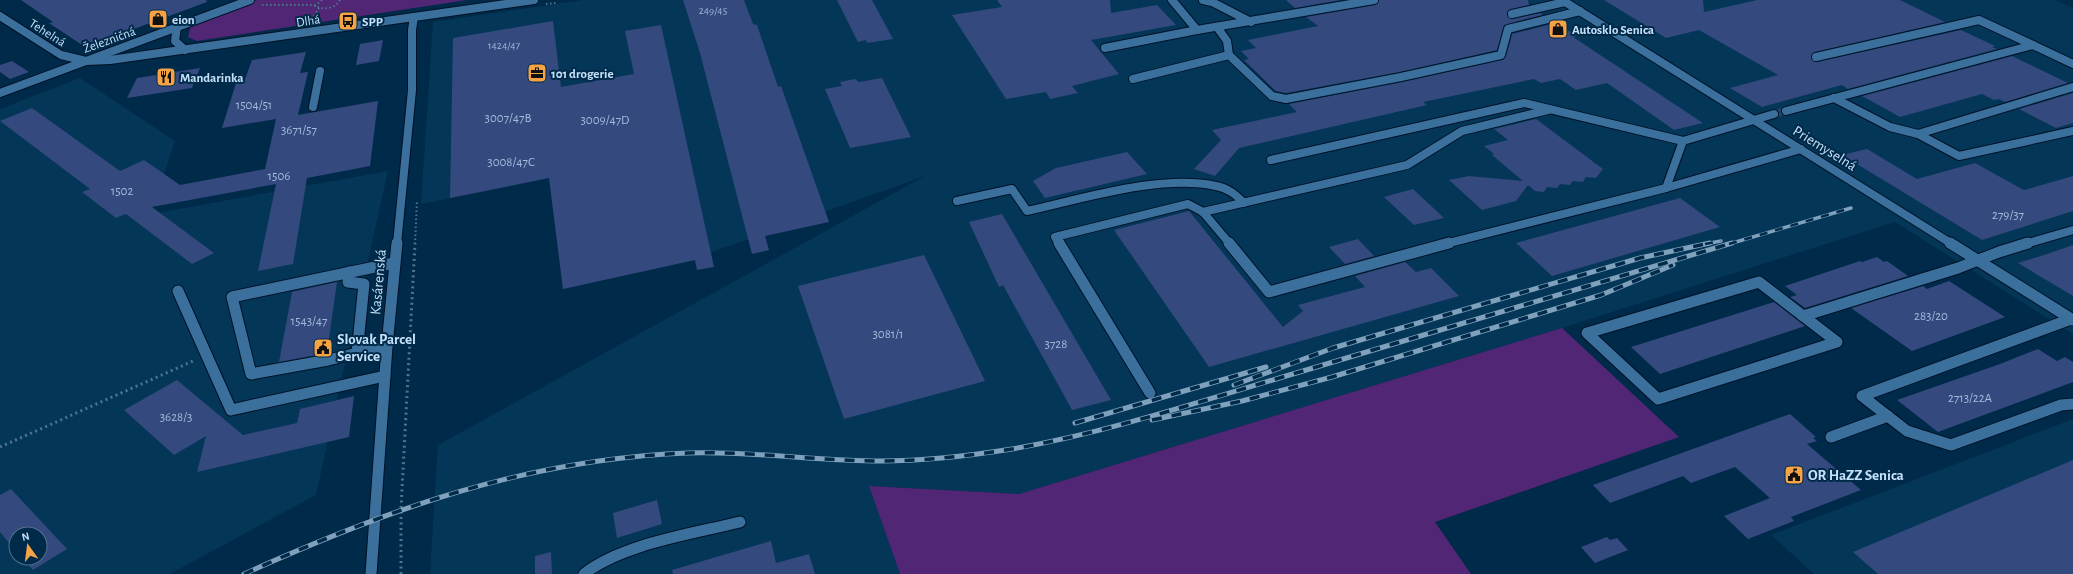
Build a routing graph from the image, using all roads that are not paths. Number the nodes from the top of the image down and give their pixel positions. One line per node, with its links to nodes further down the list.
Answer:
1 (534, 0): 10 (street, Dlhá)
2 (1172, 0): 14 (street)
3 (1202, 0): 11 (street)
4 (1374, 0): 11 (street)
5 (1563, 1): 7 (street, Priemyselná); 8 (street)
6 (253, 2): 12 (street, Železničná)
7 (1580, 11): 18 (street); 31 (street, Priemyselná)
8 (1512, 14)
9 (0, 16): 20 (street, Tehelná)
10 (414, 17): 17 (street, Dlhá); 43 (street, Kasárenská)
11 (1251, 22): 13 (street)
12 (177, 27): 17 (street); 20 (street, Železničná)
13 (1217, 27): 14 (street); 18 (street)
14 (1197, 30): 16 (street)
15 (2033, 45): 19 (street); 21 (street); 26 (street)
16 (1105, 48)
17 (185, 50): 20 (street, Dlhá)
18 (1229, 55): 23 (street)
19 (1816, 57)
20 (86, 61): 25 (street, Železničná)
21 (2073, 64)
22 (320, 71): 27 (street)
23 (1133, 79)
24 (2073, 87): 33 (street)
25 (0, 93)
26 (1834, 98): 29 (street); 33 (street)
27 (314, 107)
28 (1549, 110): 34 (street); 36 (street); 39 (street)
29 (1786, 111)
30 (1774, 114): 31 (street)
31 (1755, 120): 34 (street); 35 (street, Priemyselná)
32 (2073, 131): 33 (street)
33 (1918, 134)
34 (1683, 141): 37 (street)
35 (1801, 149): 37 (street); 42 (street, Priemyselná)
36 (1271, 160)
37 (1666, 188): 40 (street)
38 (958, 201): 39 (street)
39 (1244, 203): 40 (street)
40 (1204, 212): 51 (street)
41 (2073, 230): 42 (street)
42 (1977, 260): 46 (street); 47 (street, Priemyselná)
43 (394, 263): 44 (street); 48 (street, Kasárenská)
44 (349, 272): 49 (street); 49 (street)
45 (178, 291): 50 (street)
46 (1803, 316): 46 (street)
47 (2072, 320): 53 (street)
48 (387, 346): 49 (street); 50 (street, Kasárenská)
49 (358, 353)
50 (385, 376): 56 (street, Kasárenská)
51 (1150, 393)
52 (2073, 404): 53 (street)
53 (1888, 416): 54 (street)
54 (1831, 437)
55 (740, 522): 57 (street)
56 (371, 574)
57 (584, 574)

